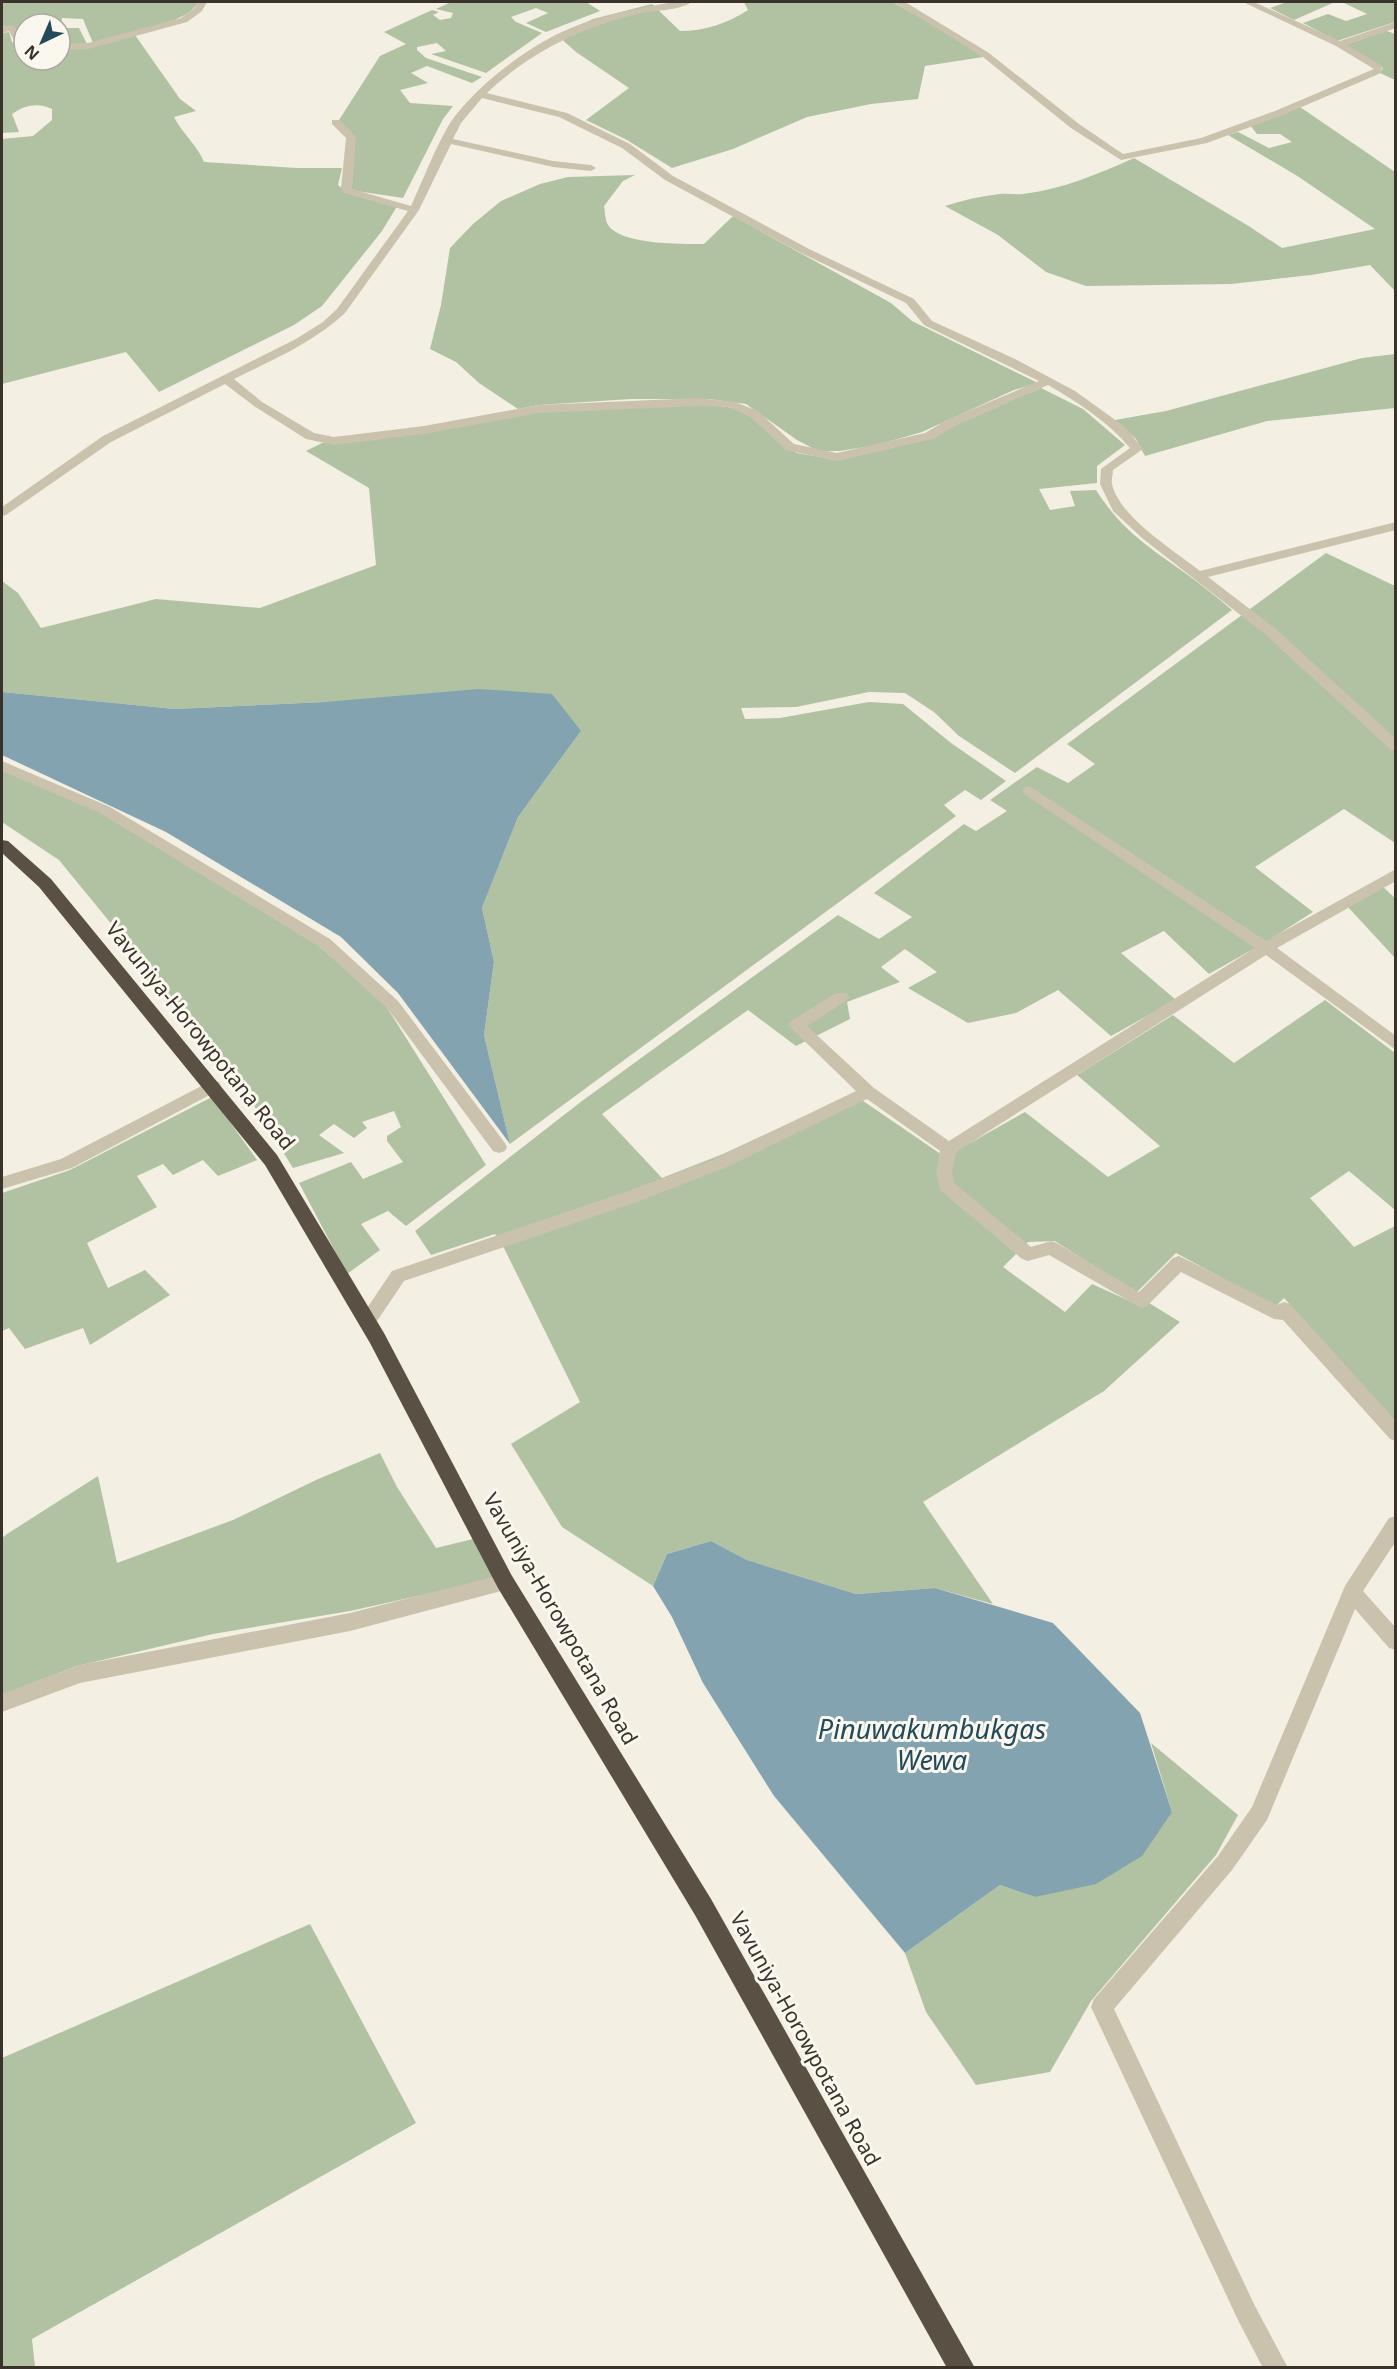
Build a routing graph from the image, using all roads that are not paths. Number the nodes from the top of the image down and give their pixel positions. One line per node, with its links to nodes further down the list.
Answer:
1 (202, 2): 7 (street)
2 (687, 2): 8 (street)
3 (899, 2): 6 (street)
4 (1247, 2): 6 (street)
5 (1395, 25): 6 (street)
6 (1339, 44)
7 (72, 47)
8 (480, 94): 10 (street); 14 (street)
9 (336, 122): 12 (street)
10 (446, 140): 11 (street); 12 (street)
11 (591, 168)
12 (414, 210): 13 (street)
13 (226, 379): 14 (street); 15 (street)
14 (1047, 381): 17 (street)
15 (2, 512)
16 (1395, 526): 17 (street)
17 (1200, 575): 18 (street)
18 (1395, 747)
19 (2, 766): 28 (street)
20 (1029, 791): 23 (street)
21 (2, 845): 26 (highway, Vavuniya-Horowpotana Road)
22 (1395, 874): 23 (street)
23 (1266, 948): 25 (street); 29 (street)
24 (841, 997): 27 (street)
25 (1395, 1044)
26 (213, 1086): 30 (street); 31 (highway, Vavuniya-Horowpotana Road)
27 (868, 1092): 29 (street); 31 (street)
28 (499, 1147)
29 (949, 1149): 32 (street)
30 (2, 1184)
31 (367, 1322): 34 (highway, Vavuniya-Horowpotana Road)
32 (1395, 1434)
33 (1395, 1524): 35 (street)
34 (505, 1582): 37 (street); 38 (highway, Vavuniya-Horowpotana Road)
35 (1352, 1592): 36 (street); 39 (street)
36 (1395, 1642)
37 (2, 1703)
38 (962, 2367)
39 (1276, 2367)

